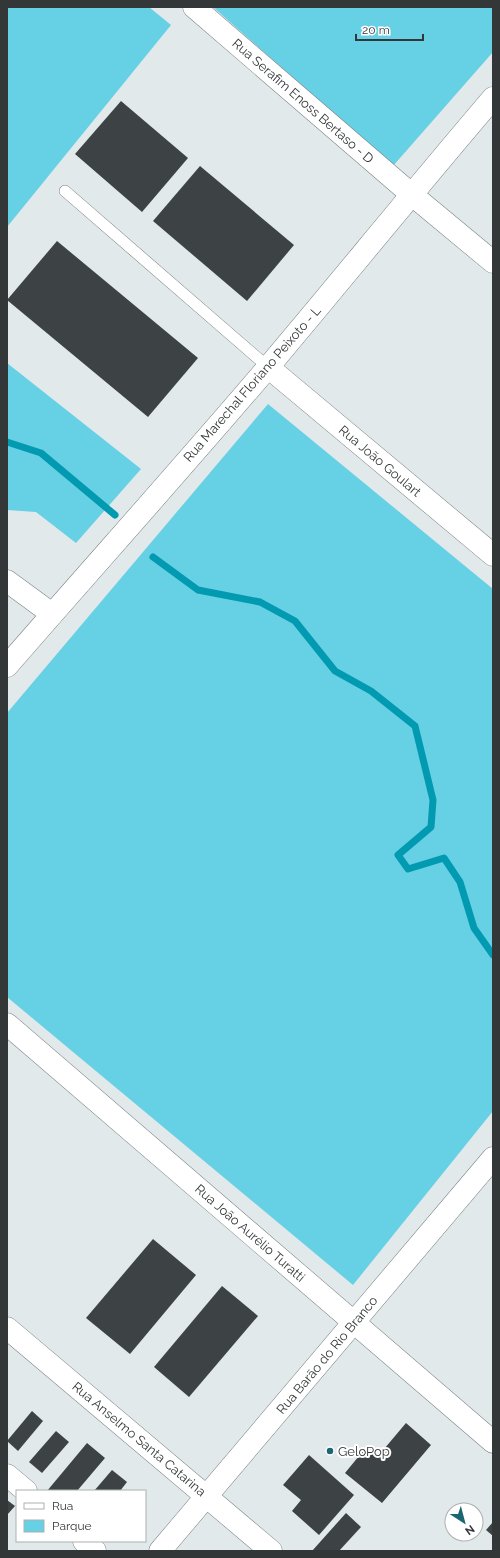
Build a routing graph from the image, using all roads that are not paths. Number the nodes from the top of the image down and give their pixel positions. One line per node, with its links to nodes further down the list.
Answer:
1 (194, 7): 4 (street, Rua Serafim Enoss Bertaso - D)
2 (493, 98): 4 (street, Rua Marechal Floriano Peixoto - L)
3 (65, 191): 6 (lane)
4 (411, 194): 5 (street, Rua Serafim Enoss Bertaso - D); 6 (street, Rua Marechal Floriano Peixoto - L)
5 (493, 262)
6 (268, 368): 7 (street, Rua João Goulart); 9 (street, Rua Marechal Floriano Peixoto - L)
7 (493, 555)
8 (7, 581): 9 (street)
9 (52, 614): 10 (street, Rua Marechal Floriano Peixoto - L)
10 (7, 666)
11 (7, 1024): 13 (street, Rua João Aurélio Turatti)
12 (493, 1158): 13 (street, Rua Barão do Rio Branco)
13 (354, 1322): 15 (street, Rua João Aurélio Turatti); 18 (street, Rua Barão do Rio Branco)
14 (7, 1328): 18 (street, Rua Anselmo Santa Catarina)
15 (493, 1442)
16 (7, 1475): 17 (street)
17 (25, 1490)
18 (207, 1497): 21 (street, Rua Barão do Rio Branco); 22 (street, Rua Anselmo Santa Catarina)
19 (85, 1542): 20 (street)
20 (95, 1551)
21 (160, 1551)
22 (271, 1551)

